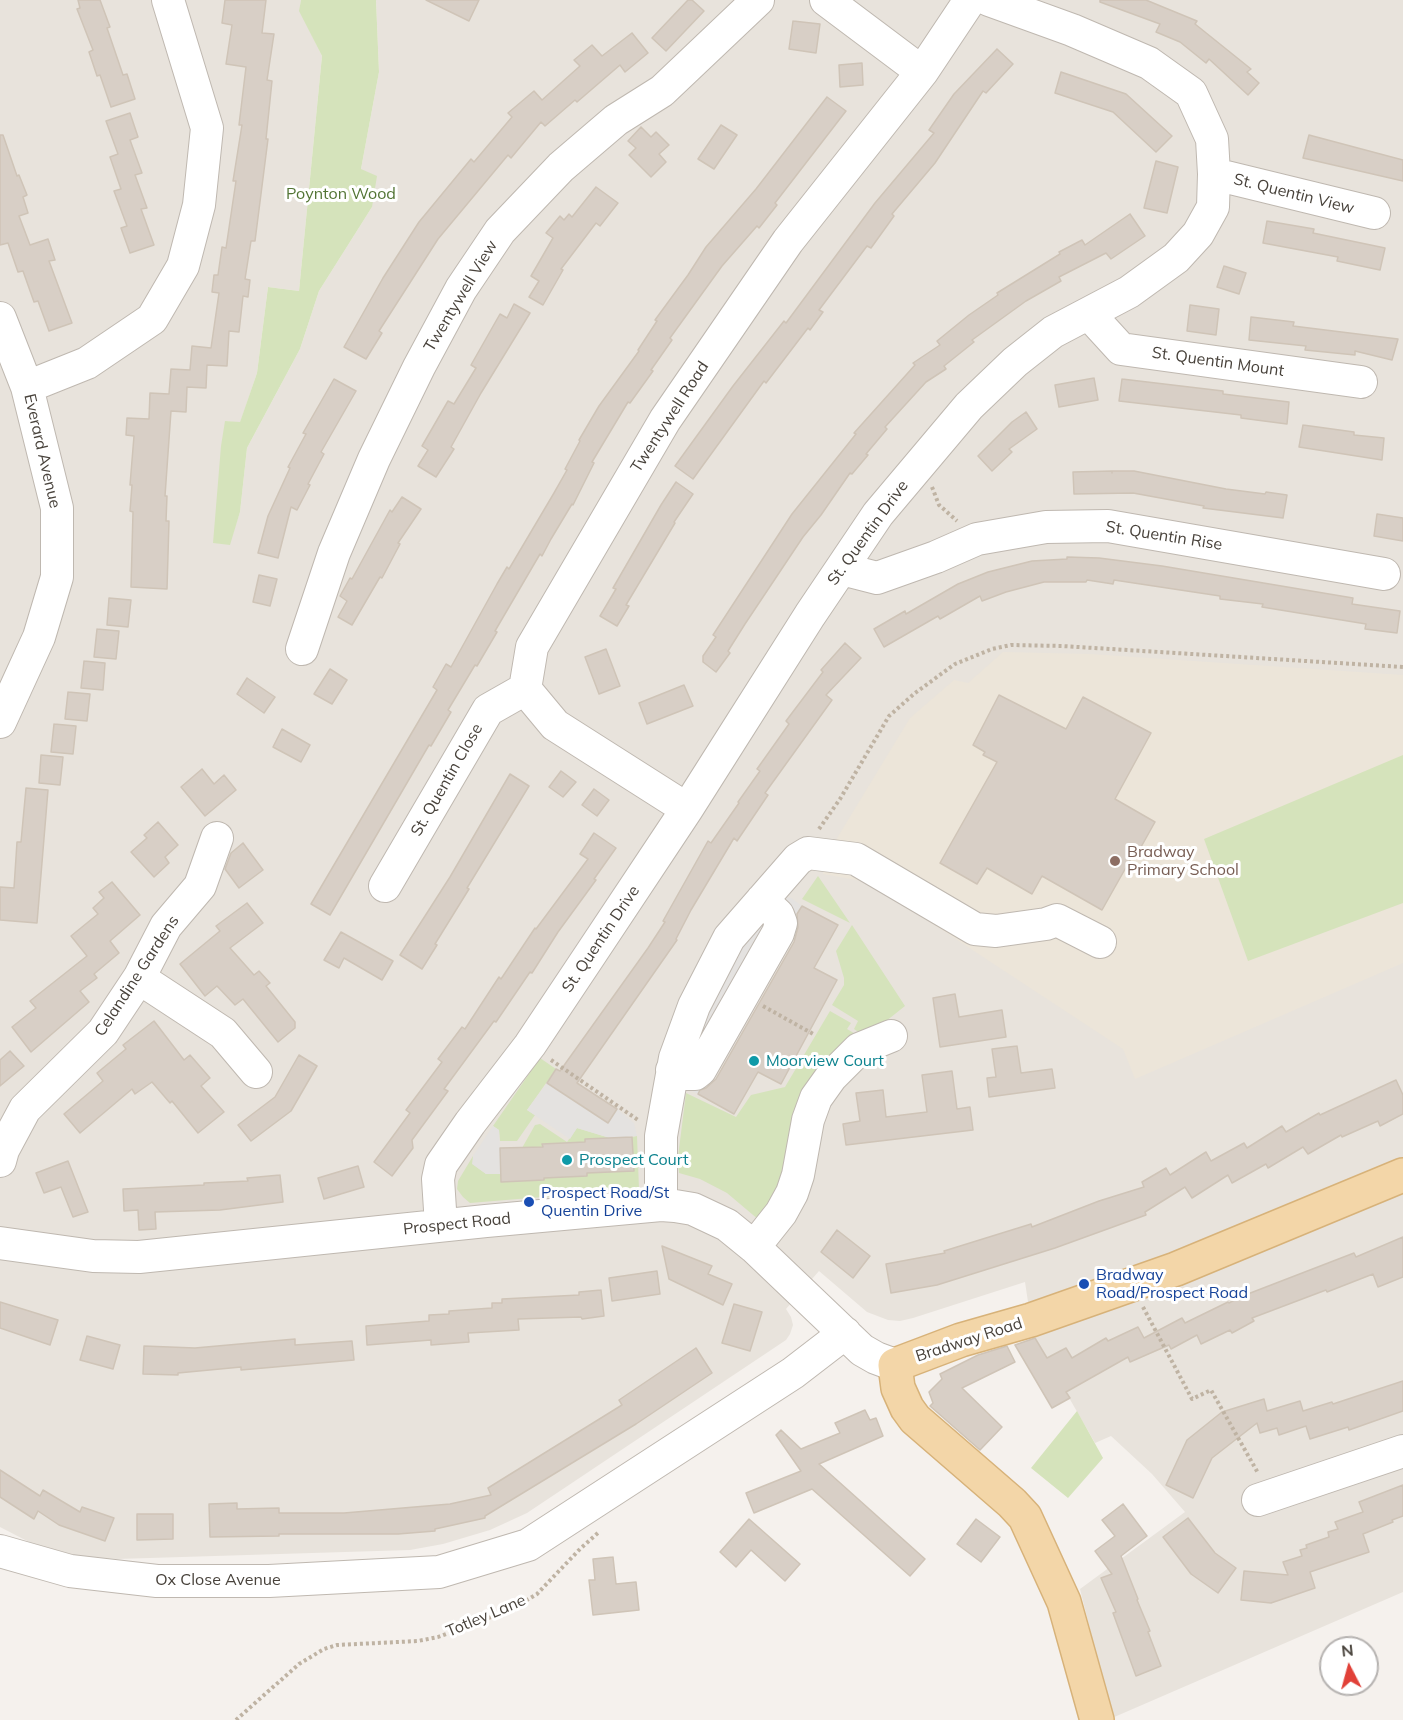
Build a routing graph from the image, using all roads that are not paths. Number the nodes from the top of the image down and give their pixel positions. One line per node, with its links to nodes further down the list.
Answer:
1 (168, 0): 12 (street)
2 (758, 0): 15 (street, Twentywell View)
3 (826, 0): 6 (street)
4 (970, 0): 6 (street, Twentywell Road)
5 (989, 0): 7 (street, St. Quentin Drive)
6 (922, 72): 16 (street, Twentywell Road)
7 (1214, 174): 8 (street, St. Quentin View); 9 (street, St. Quentin Drive)
8 (1374, 213)
9 (1089, 314): 11 (street, St. Quentin Mount); 13 (street, St. Quentin Drive)
10 (0, 318): 12 (street, Everard Avenue)
11 (1361, 382)
12 (27, 387): 17 (street, Everard Avenue)
13 (842, 569): 14 (street, St. Quentin Rise); 18 (street, St. Quentin Drive)
14 (1384, 574)
15 (302, 649)
16 (525, 689): 18 (street); 20 (street, St. Quentin Close)
17 (0, 722)
18 (687, 809): 30 (street, St. Quentin Drive)
19 (218, 838): 23 (street, Celandine Gardens)
20 (385, 886)
21 (762, 900): 22 (street); 25 (street); 25 (street)
22 (1100, 942)
23 (139, 978): 26 (street); 27 (street, Celandine Gardens)
24 (891, 1036): 32 (street)
25 (672, 1070): 29 (street)
26 (256, 1072)
27 (0, 1161)
28 (1403, 1175): 34 (main road, Bradway Road)
29 (661, 1205): 30 (street, Prospect Road); 32 (street, Prospect Road)
30 (441, 1225): 31 (street, Prospect Road)
31 (0, 1243)
32 (754, 1247): 33 (street, Prospect Road)
33 (845, 1333): 34 (street, Prospect Road); 37 (street, Ox Close Avenue)
34 (895, 1365): 38 (main road, Bradway Road)
35 (1403, 1452): 36 (street)
36 (1265, 1498)
37 (0, 1551)
38 (1097, 1720)

